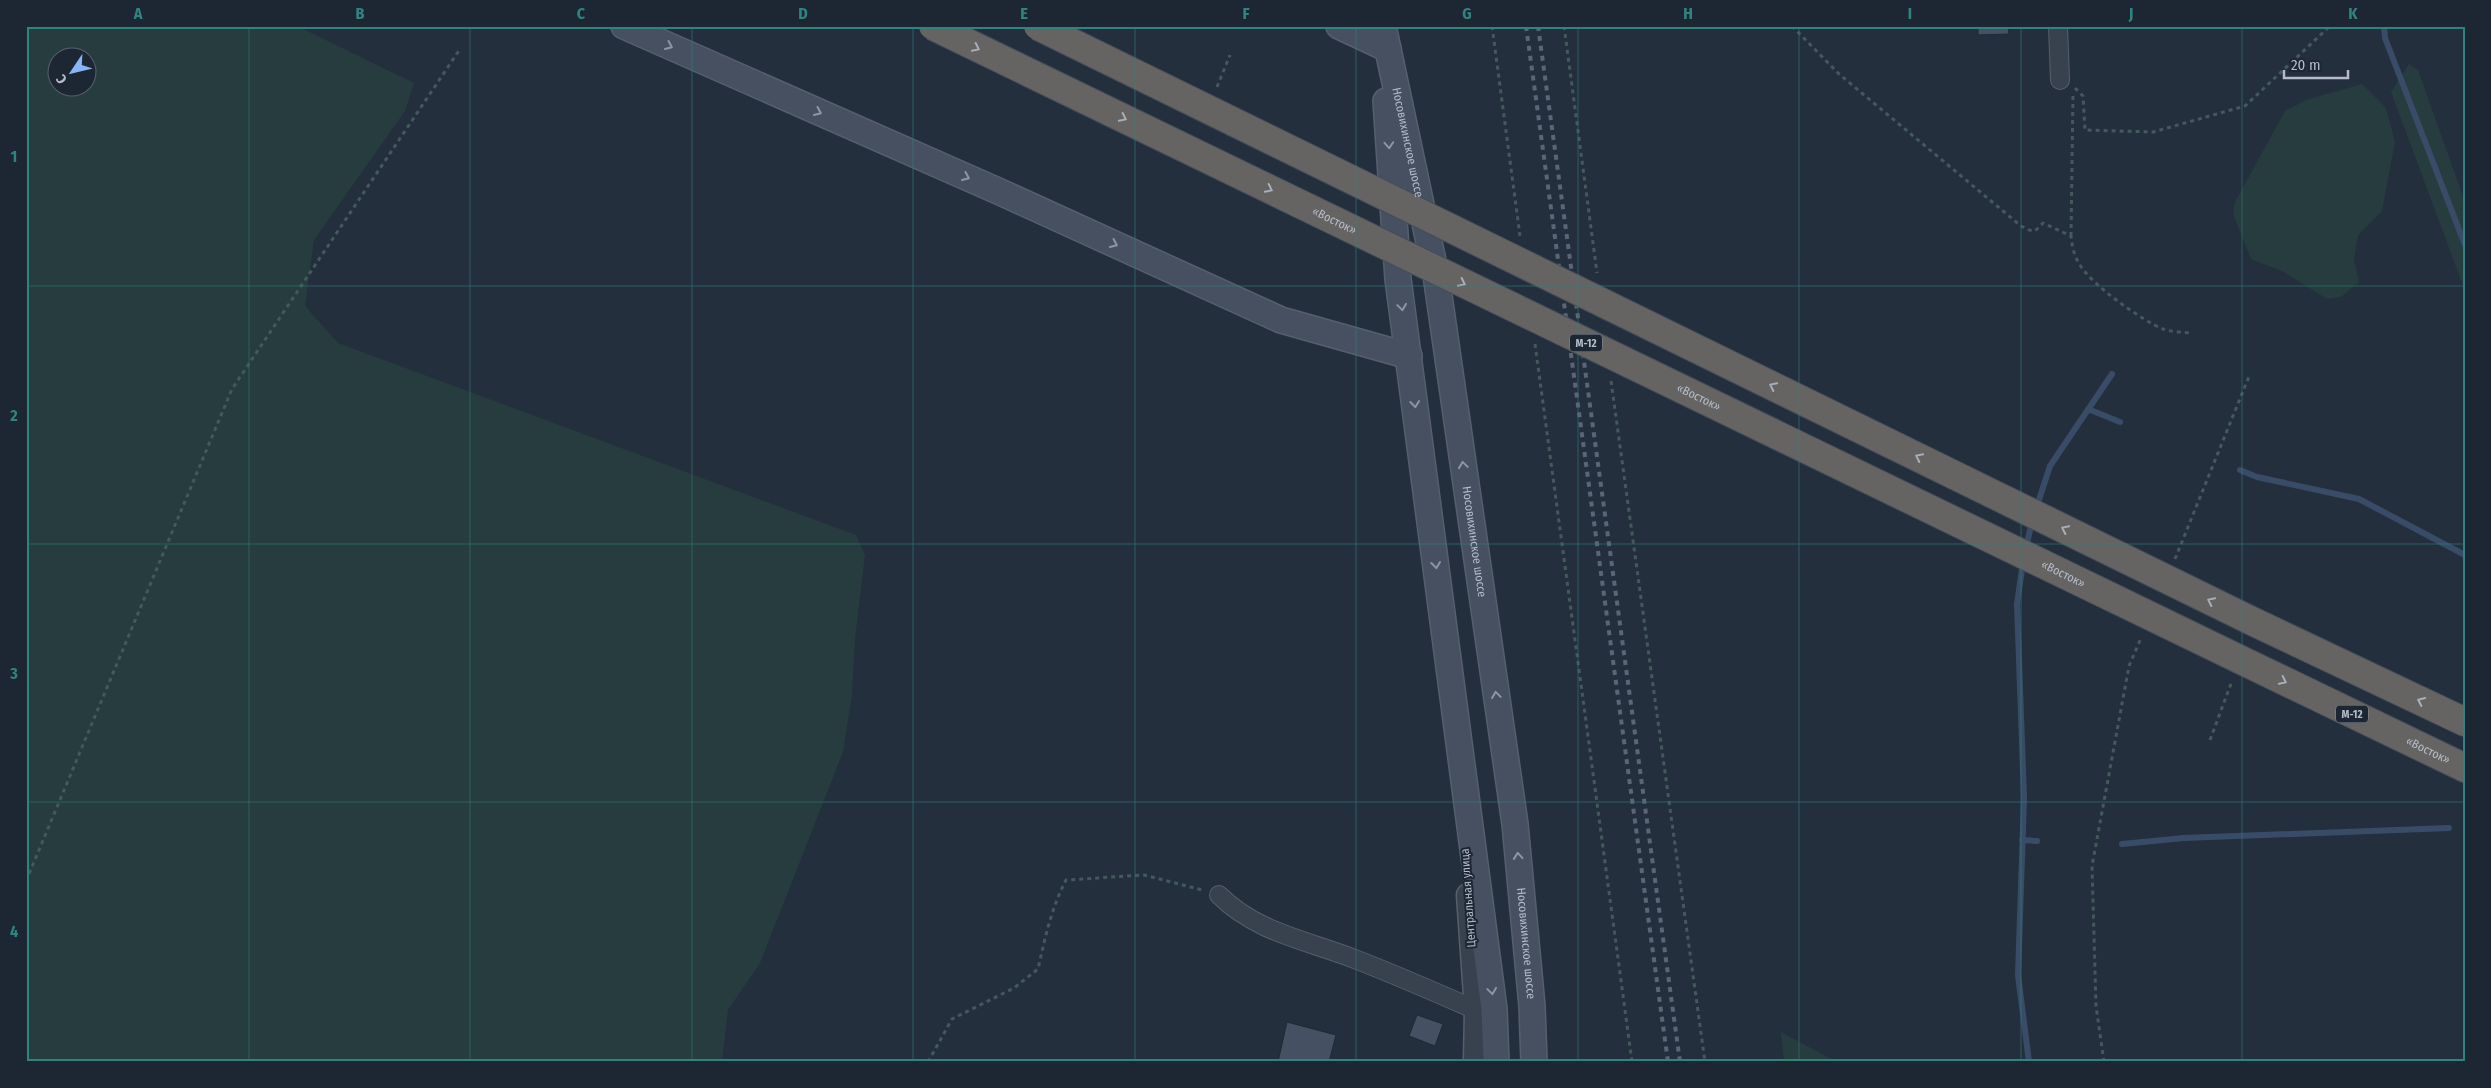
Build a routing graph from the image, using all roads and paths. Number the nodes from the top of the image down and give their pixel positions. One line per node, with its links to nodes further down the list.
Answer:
1 (624, 26): 20 (main road, one-way to 20)
2 (932, 26): 25 (highway, «Восток» / М-12, one-way to 25, bridge)
3 (1038, 26): 14 (highway, bridge)
4 (1339, 26): 10 (main road)
5 (1492, 26): 16 (path)
6 (1564, 26): 17 (path)
7 (1792, 26): 15 (path)
8 (2058, 26): 13 (street)
9 (2330, 26): 13 (path)
10 (1383, 37): 20 (main road, Носовихинское шоссе, one-way to 20); 36 (main road, Носовихинское шоссе, one-way to 10)
11 (460, 49): 30 (path)
12 (1230, 55): 14 (path)
13 (2067, 84): 15 (path)
14 (1208, 109): 26 (highway, one-way to 14, bridge)
15 (2071, 236): 18 (path)
16 (1521, 243)
17 (1598, 283)
18 (2190, 333)
19 (1534, 342): 37 (path)
20 (1409, 356): 27 (main road, Носовихинское шоссе, one-way to 27)
21 (1610, 372): 38 (path)
22 (2250, 374): 23 (path)
23 (2175, 560)
24 (2144, 630): 39 (path)
25 (2240, 659): 28 (path); 29 (highway, «Восток» / М-12, one-way to 29)
26 (2465, 722)
27 (1458, 734): 32 (street, Центральная улица); 35 (main road, Носовихинское шоссе, one-way to 35)
28 (2210, 740)
29 (2465, 768)
30 (26, 880)
31 (1219, 895): 32 (street); 33 (path)
32 (1476, 1010): 34 (street, Центральная улица)
33 (928, 1062)
34 (1476, 1062)
35 (1496, 1062)
36 (1534, 1062)
37 (1632, 1062)
38 (1705, 1062)
39 (2104, 1062)

